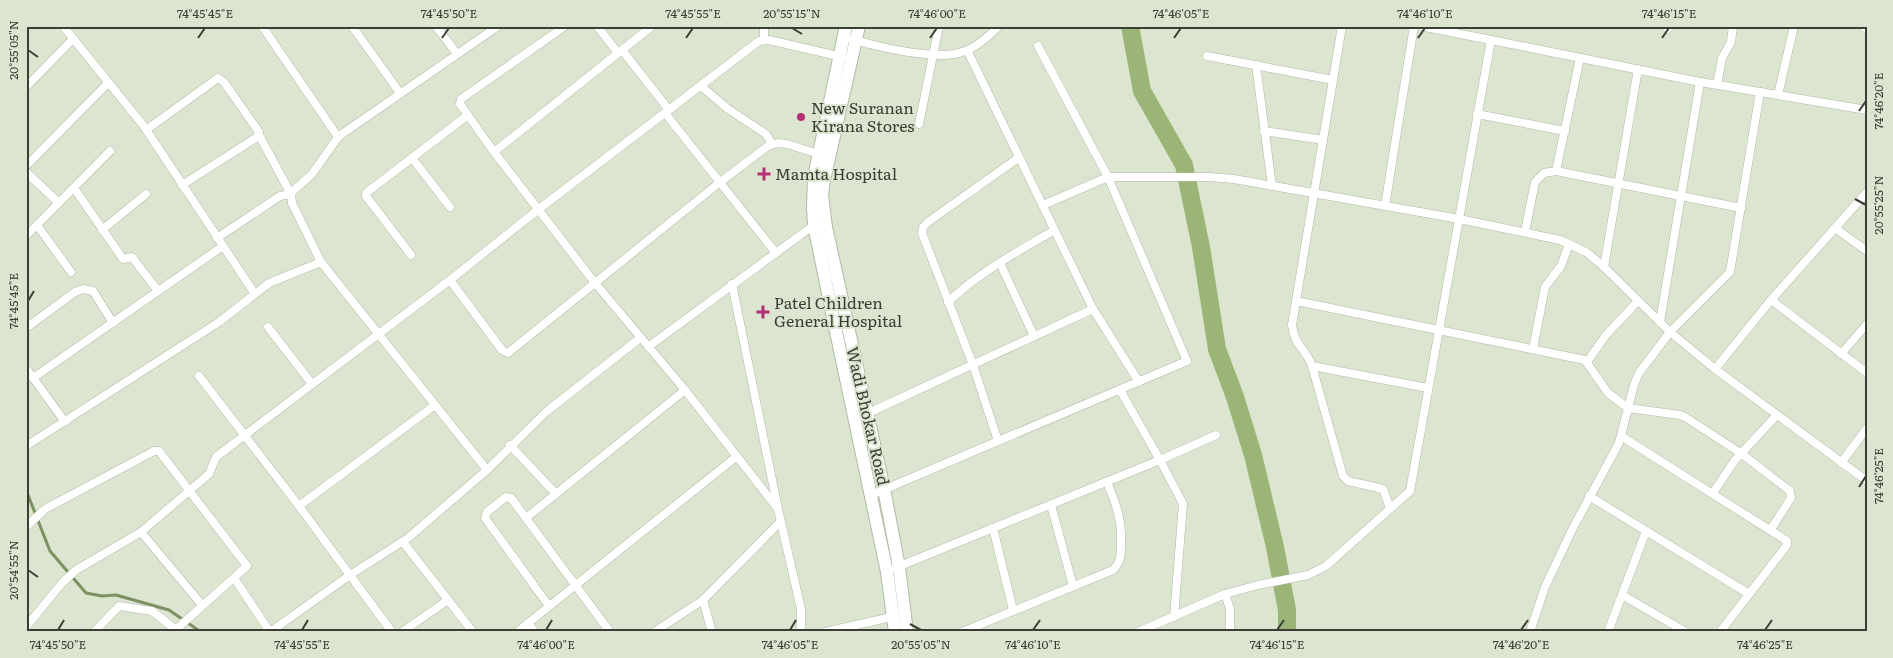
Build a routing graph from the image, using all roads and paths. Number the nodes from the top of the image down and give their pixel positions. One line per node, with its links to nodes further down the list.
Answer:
1 (63, 26): 23 (street)
2 (262, 26): 53 (street)
3 (352, 26): 42 (street)
4 (436, 26): 28 (street)
5 (498, 26): 28 (street)
6 (564, 26): 47 (street)
7 (597, 26): 27 (street)
8 (652, 26): 27 (street)
9 (756, 26): 22 (street)
10 (764, 26): 22 (street)
11 (859, 26): 21 (main road, Wadi Bhokar Road)
12 (938, 26): 29 (street)
13 (999, 26): 26 (street)
14 (1342, 26): 35 (street)
15 (1414, 26): 77 (street)
16 (1420, 26): 24 (street)
17 (1733, 26): 38 (street)
18 (1794, 26): 43 (street)
19 (1863, 26): 20 (street)
20 (1867, 29)
21 (848, 35): 29 (street); 31 (main road, Wadi Bhokar Road)
22 (763, 37): 31 (street); 39 (street)
23 (73, 39): 37 (street); 40 (street)
24 (1491, 40): 32 (street); 46 (street)
25 (1038, 46): 64 (street)
26 (967, 50): 29 (street); 60 (street)
27 (620, 52): 45 (street); 57 (street)
28 (457, 54): 42 (street)
29 (932, 56): 48 (street)
30 (1207, 56): 33 (street)
31 (846, 58): 58 (main road, Wadi Bhokar Road)
32 (1580, 58): 34 (street); 51 (street)
33 (1256, 65): 35 (street); 50 (street)
34 (1638, 69): 36 (street); 66 (street)
35 (1333, 80): 54 (street)
36 (1700, 82): 38 (street); 74 (street)
37 (108, 83): 49 (street); 61 (street)
38 (1718, 85): 41 (street)
39 (701, 86): 45 (street); 55 (street)
40 (26, 87)
41 (1760, 92): 43 (street); 79 (street)
42 (400, 94): 53 (street)
43 (1778, 95): 44 (street)
44 (1867, 110)
45 (667, 112): 65 (street); 80 (street)
46 (1477, 114): 51 (street); 81 (street)
47 (468, 115): 57 (street); 59 (street)
48 (919, 124)
49 (146, 130): 52 (street); 67 (street)
50 (1264, 130): 54 (street); 68 (street)
51 (1564, 131): 62 (street)
52 (259, 135): 67 (street); 73 (street)
53 (338, 137): 73 (street)
54 (1323, 140): 71 (street)
55 (772, 144): 58 (street); 65 (street)
56 (110, 151): 69 (street)
57 (494, 152): 80 (street)
58 (824, 155): 83 (main road, Wadi Bhokar Road); 137 (main road, Wadi Bhokar Road)
59 (412, 158): 78 (street); 94 (street)
60 (1018, 158): 76 (street); 107 (street)
61 (26, 166)
62 (1556, 171): 66 (street); 87 (street)
63 (26, 172): 75 (street)
64 (1108, 177): 68 (street); 76 (street); 130 (street)
65 (719, 183): 93 (street); 100 (street)
66 (1618, 184): 74 (street); 97 (street)
67 (182, 185): 89 (street)
68 (1272, 186): 71 (street)
69 (74, 188): 75 (street); 85 (street)
70 (1867, 192): 84 (street)
71 (1314, 193): 77 (street); 105 (street)
72 (146, 194): 85 (street)
73 (291, 194): 89 (street); 95 (street)
74 (1681, 198): 79 (street); 109 (street)
75 (59, 203): 82 (street)
76 (1043, 205): 86 (street)
77 (1385, 206): 81 (street)
78 (450, 207)
79 (1740, 208): 115 (street)
80 (539, 209): 99 (street); 100 (street)
81 (1459, 218): 87 (street); 114 (street)
82 (37, 225): 88 (street); 98 (street)
83 (814, 225): 93 (street); 139 (main road, Wadi Bhokar Road)
84 (1835, 228): 92 (street); 104 (street)
85 (102, 230): 102 (street)
86 (1053, 231): 96 (street); 108 (street)
87 (1525, 232): 90 (street)
88 (26, 236)
89 (218, 238): 91 (street)
90 (1569, 244): 97 (street); 120 (street)
91 (223, 246): 102 (street); 103 (street)
92 (1867, 251)
93 (776, 253): 101 (street)
94 (411, 255)
95 (321, 262): 103 (street); 116 (street)
96 (1000, 263): 107 (street); 117 (street)
97 (1604, 267): 106 (street)
98 (70, 272)
99 (450, 280): 100 (street); 116 (street)
100 (595, 284): 118 (street)
101 (732, 284): 119 (street); 164 (street)
102 (158, 291): 110 (street)
103 (255, 294): 140 (street)
104 (1771, 300): 121 (street); 126 (street)
105 (1296, 301): 114 (street); 124 (street)
106 (1638, 301): 109 (street); 122 (street)
107 (948, 302): 123 (street)
108 (1093, 309): 117 (street); 130 (street)
109 (1660, 322): 115 (street)
110 (113, 323): 113 (street); 129 (street)
111 (1867, 324): 121 (street)
112 (268, 327): 131 (street)
113 (26, 328)
114 (1438, 330): 120 (street); 132 (street)
115 (1670, 332): 126 (street); 136 (street)
116 (378, 334): 131 (street); 135 (street)
117 (1034, 336): 123 (street)
118 (640, 338): 119 (street); 146 (street)
119 (648, 347): 133 (street)
120 (1533, 349): 122 (street)
121 (1841, 354): 127 (street)
122 (1587, 362): 136 (street)
123 (972, 364): 137 (street); 145 (street)
124 (1312, 366): 132 (street); 163 (street)
125 (26, 368): 129 (street)
126 (1714, 369): 138 (street)
127 (1867, 374)
128 (199, 376): 143 (street)
129 (34, 378): 140 (street)
130 (1139, 382): 134 (street)
131 (312, 384): 143 (street)
132 (1428, 388): 163 (street)
133 (685, 390): 149 (street); 158 (street)
134 (1120, 390): 145 (street); 150 (street)
135 (435, 405): 152 (street); 162 (street)
136 (1628, 408): 144 (street); 148 (street)
137 (867, 414): 139 (street); 155 (main road, Wadi Bhokar Road)
138 (1777, 415): 148 (street); 151 (street)
139 (855, 419): 159 (main road, Wadi Bhokar Road)
140 (65, 422): 147 (street)
141 (1867, 428): 151 (street)
142 (1216, 435): 150 (street)
143 (245, 436): 156 (street); 162 (street)
144 (1621, 436): 157 (street); 160 (street)
145 (998, 441): 155 (street)
146 (510, 445): 152 (street); 158 (street)
147 (26, 446)
148 (1742, 454): 157 (street); 169 (street)
149 (736, 457): 164 (street); 176 (street)
150 (1160, 460): 154 (street); 187 (street)
151 (1841, 462): 153 (street)
152 (487, 470): 172 (street)
153 (1867, 481)
154 (1107, 482): 161 (street); 177 (street)
155 (884, 489): 159 (street); 173 (main road, Wadi Bhokar Road)
156 (190, 491): 167 (street); 171 (street); 175 (street)
157 (1713, 493): 169 (street)
158 (556, 494): 165 (street)
159 (870, 495): 173 (main road, Wadi Bhokar Road)
160 (1589, 496): 170 (street); 208 (street)
161 (1051, 505): 168 (street); 177 (street)
162 (299, 506): 174 (street)
163 (1390, 508): 178 (street)
164 (778, 509): 166 (street)
165 (526, 518): 176 (street); 184 (street)
166 (780, 522): 182 (street); 201 (street)
167 (26, 527)
168 (993, 528): 173 (street); 185 (street)
169 (1771, 529): 179 (street)
170 (1646, 531): 179 (street); 180 (street)
171 (141, 532): 183 (street); 189 (street)
172 (403, 542): 174 (street); 181 (street)
173 (893, 570): 186 (main road, Wadi Bhokar Road)
174 (350, 575): 192 (street); 193 (street)
175 (234, 578): 183 (street); 192 (street)
176 (576, 584): 184 (street); 198 (street)
177 (1073, 586): 185 (street)
178 (1225, 594): 187 (street); 207 (street)
179 (1749, 594): 211 (street)
180 (1622, 595): 209 (street); 210 (street)
181 (448, 600): 194 (street); 195 (street)
182 (703, 600): 199 (street); 200 (street)
183 (202, 605): 190 (street)
184 (549, 606): 188 (street)
185 (1012, 610): 205 (street)
186 (900, 615): 202 (street); 203 (main road, Wadi Bhokar Road); 204 (main road, Wadi Bhokar Road)
187 (1174, 617): 206 (street)
188 (528, 623): 196 (street); 197 (street)
189 (26, 626)
190 (175, 629): 191 (street)
191 (94, 632)
192 (270, 632)
193 (392, 632)
194 (402, 632)
195 (472, 632)
196 (517, 632)
197 (535, 632)
198 (610, 632)
199 (654, 632)
200 (712, 632)
201 (801, 632)
202 (825, 632)
203 (895, 632)
204 (907, 632)
205 (962, 632)
206 (1138, 632)
207 (1230, 632)
208 (1530, 632)
209 (1608, 632)
210 (1686, 632)
211 (1720, 632)

